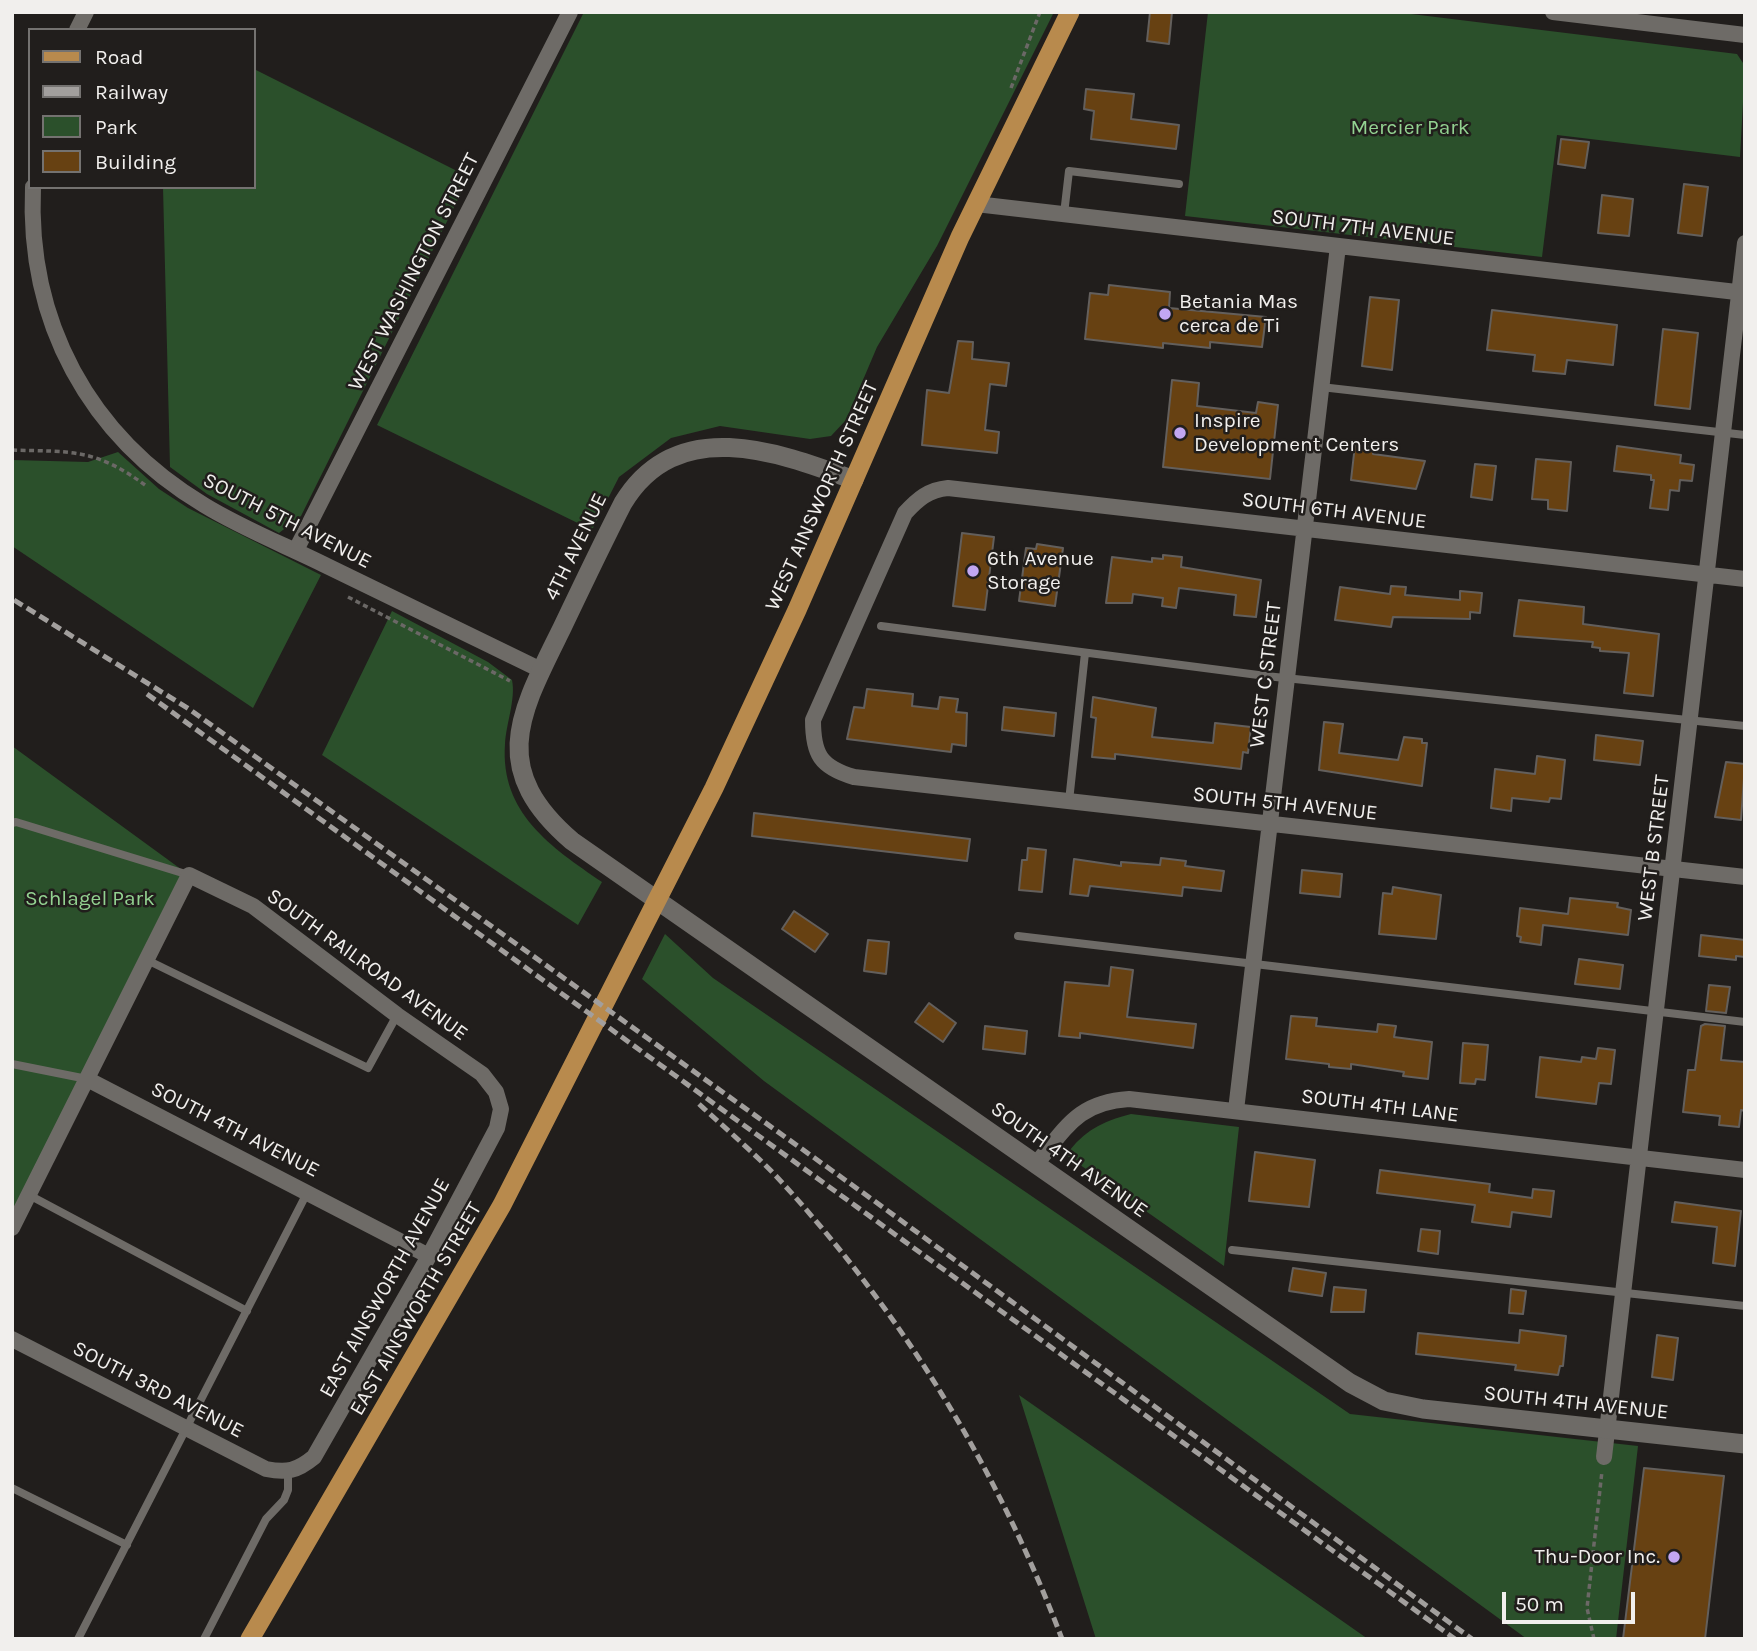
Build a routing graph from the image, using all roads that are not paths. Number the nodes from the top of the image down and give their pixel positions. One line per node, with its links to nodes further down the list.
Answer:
1 (86, 12): 5 (street)
2 (570, 12): 19 (street, WEST WASHINGTON STREET)
3 (1070, 12): 9 (main road, WEST AINSWORTH STREET)
4 (1553, 12): 6 (street)
5 (78, 28)
6 (1745, 35)
7 (1179, 184): 10 (lane)
8 (33, 189): 19 (street, SOUTH 5TH AVENUE)
9 (976, 204): 10 (street, SOUTH 7TH AVENUE); 17 (main road, WEST AINSWORTH STREET)
10 (1064, 214): 12 (street, SOUTH 7TH AVENUE)
11 (1745, 243): 13 (street, WEST B STREET)
12 (1338, 246): 13 (street, SOUTH 7TH AVENUE); 14 (street, WEST C STREET)
13 (1742, 293): 15 (street, WEST B STREET)
14 (1321, 387): 15 (lane); 18 (street, WEST C STREET)
15 (1723, 432): 16 (lane); 20 (street, WEST B STREET)
16 (1745, 435)
17 (854, 480): 24 (street, 4TH AVENUE); 39 (main road, WEST AINSWORTH STREET)
18 (1304, 528): 20 (street, SOUTH 6TH AVENUE); 25 (street, WEST C STREET); 29 (street, SOUTH 6TH AVENUE)
19 (296, 550): 24 (street, SOUTH 5TH AVENUE)
20 (1706, 575): 21 (street, SOUTH 6TH AVENUE); 27 (street, WEST B STREET)
21 (1745, 579)
22 (881, 626): 23 (lane)
23 (1085, 653): 25 (lane); 30 (lane)
24 (541, 670): 26 (street, 4TH AVENUE)
25 (1287, 678): 27 (lane); 32 (street, WEST C STREET)
26 (531, 691): 48 (street, SOUTH 4TH AVENUE)
27 (1690, 719): 28 (lane); 33 (street, WEST B STREET)
28 (1745, 726)
29 (824, 764): 30 (street, SOUTH 5TH AVENUE)
30 (1069, 801): 32 (street, SOUTH 5TH AVENUE)
31 (12, 823): 34 (lane)
32 (1270, 824): 33 (street, SOUTH 5TH AVENUE); 38 (street, WEST C STREET)
33 (1672, 869): 35 (street, SOUTH 5TH AVENUE); 40 (street, WEST B STREET)
34 (189, 875): 37 (street); 41 (street, SOUTH RAILROAD AVENUE)
35 (1745, 877)
36 (1018, 936): 38 (lane)
37 (147, 960): 41 (lane); 44 (street)
38 (1254, 963): 40 (lane); 46 (street, WEST C STREET)
39 (608, 995): 68 (main road, EAST AINSWORTH STREET)
40 (1656, 1012): 42 (lane); 47 (street, WEST B STREET)
41 (397, 1015): 45 (street, SOUTH RAILROAD AVENUE)
42 (1745, 1022)
43 (12, 1064): 44 (lane, SOUTH 4TH AVENUE)
44 (87, 1079): 50 (street, SOUTH 4TH AVENUE); 51 (street)
45 (500, 1109): 54 (street, EAST AINSWORTH AVENUE)
46 (1236, 1110): 47 (street, SOUTH 4TH LANE); 48 (street, SOUTH 4TH LANE)
47 (1639, 1158): 49 (street, SOUTH 4TH LANE); 55 (street, WEST B STREET)
48 (1036, 1164): 60 (street, SOUTH 4TH AVENUE)
49 (1745, 1170)
50 (307, 1193): 54 (street, SOUTH 4TH AVENUE); 57 (lane)
51 (29, 1195): 52 (street); 57 (lane)
52 (12, 1228)
53 (1232, 1251): 55 (lane)
54 (429, 1256): 63 (street, EAST AINSWORTH AVENUE)
55 (1623, 1292): 56 (lane); 60 (street, WEST B STREET)
56 (1745, 1306)
57 (247, 1311): 59 (lane)
58 (12, 1339): 59 (street, SOUTH 3RD AVENUE)
59 (187, 1429): 63 (street, SOUTH 3RD AVENUE); 65 (lane)
60 (1607, 1430): 61 (street, SOUTH 4TH AVENUE); 62 (street, WEST B STREET)
61 (1745, 1444)
62 (1604, 1457)
63 (288, 1473): 67 (lane)
64 (12, 1488): 65 (lane)
65 (127, 1545): 66 (lane)
66 (79, 1639)
67 (204, 1639)
68 (250, 1639)

